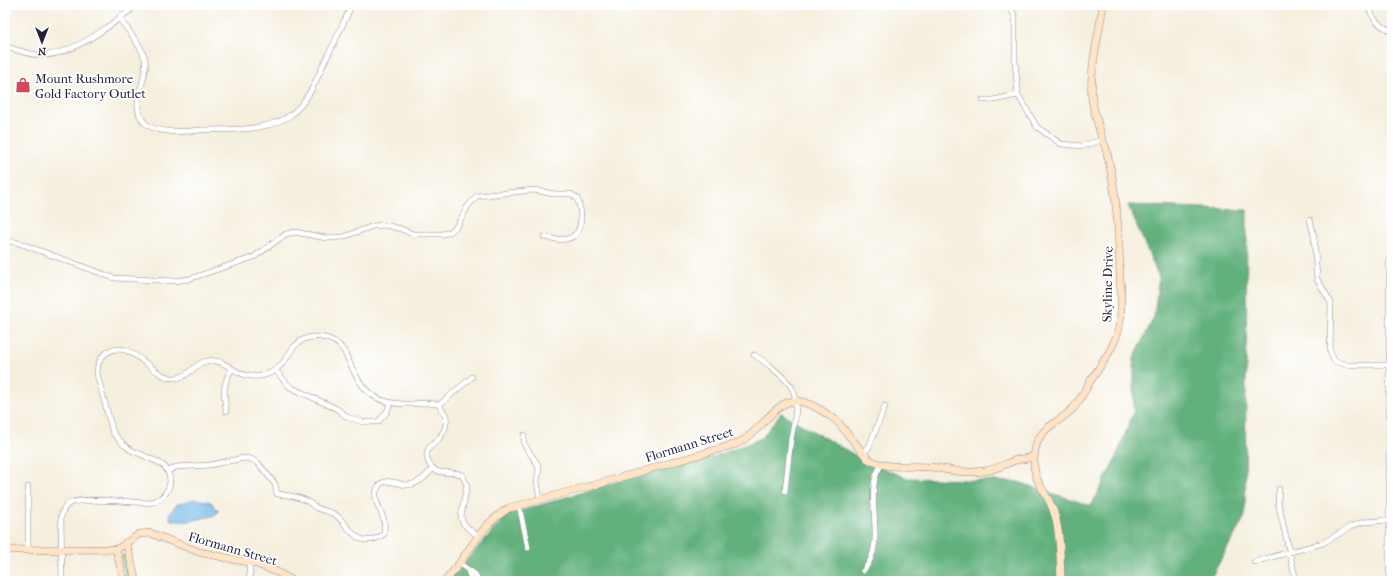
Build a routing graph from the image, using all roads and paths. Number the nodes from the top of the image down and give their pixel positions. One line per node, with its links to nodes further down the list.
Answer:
1 (137, 5): 6 (street)
2 (351, 5): 6 (street)
3 (1010, 5): 9 (street)
4 (1103, 5): 11 (street, Skyline Drive)
5 (1368, 5): 7 (street)
6 (119, 18): 8 (street)
7 (1392, 31)
8 (5, 47)
9 (1018, 95): 10 (street); 11 (street)
10 (983, 100)
11 (1102, 140): 28 (street, Skyline Drive)
12 (1310, 220): 17 (street)
13 (544, 237): 14 (street)
14 (5, 241)
15 (1392, 255): 17 (street)
16 (754, 355): 21 (street)
17 (1391, 365): 37 (street)
18 (232, 369): 19 (street); 25 (street); 31 (street)
19 (275, 370): 22 (street); 22 (street)
20 (472, 377): 23 (street)
21 (795, 402): 27 (street); 34 (street); 35 (street, Flormann Street)
22 (390, 403): 23 (street)
23 (439, 406): 30 (street)
24 (885, 406): 27 (street)
25 (226, 411)
26 (524, 435): 35 (street)
27 (863, 454): 29 (street)
28 (1034, 458): 29 (street); 59 (street, Skyline Drive)
29 (881, 465): 50 (street)
30 (434, 468): 31 (street); 38 (street)
31 (168, 471): 44 (street)
32 (28, 487): 43 (street)
33 (1279, 488): 45 (street)
34 (785, 491)
35 (540, 499): 36 (street, Flormann Street)
36 (519, 505): 38 (street, Flormann Street); 40 (street)
37 (1391, 520): 45 (street); 61 (street)
38 (478, 536): 48 (street, Flormann Street)
39 (126, 542): 41 (street, Flormann Street); 46 (street, Flormann Street); 53 (street)
40 (528, 548)
41 (116, 549): 44 (street); 52 (street)
42 (5, 550): 43 (street)
43 (28, 550): 44 (street)
44 (62, 550): 51 (street)
45 (1289, 553): 47 (street); 60 (street)
46 (249, 562): 54 (street); 55 (street, Flormann Street)
47 (1254, 562)
48 (459, 563): 49 (street); 56 (street, Flormann Street)
49 (468, 570): 57 (street); 58 (street)
50 (863, 571)
51 (62, 581)
52 (124, 581)
53 (136, 581)
54 (250, 581)
55 (293, 581)
56 (445, 581)
57 (472, 581)
58 (479, 581)
59 (1061, 581)
60 (1296, 581)
61 (1389, 581)

